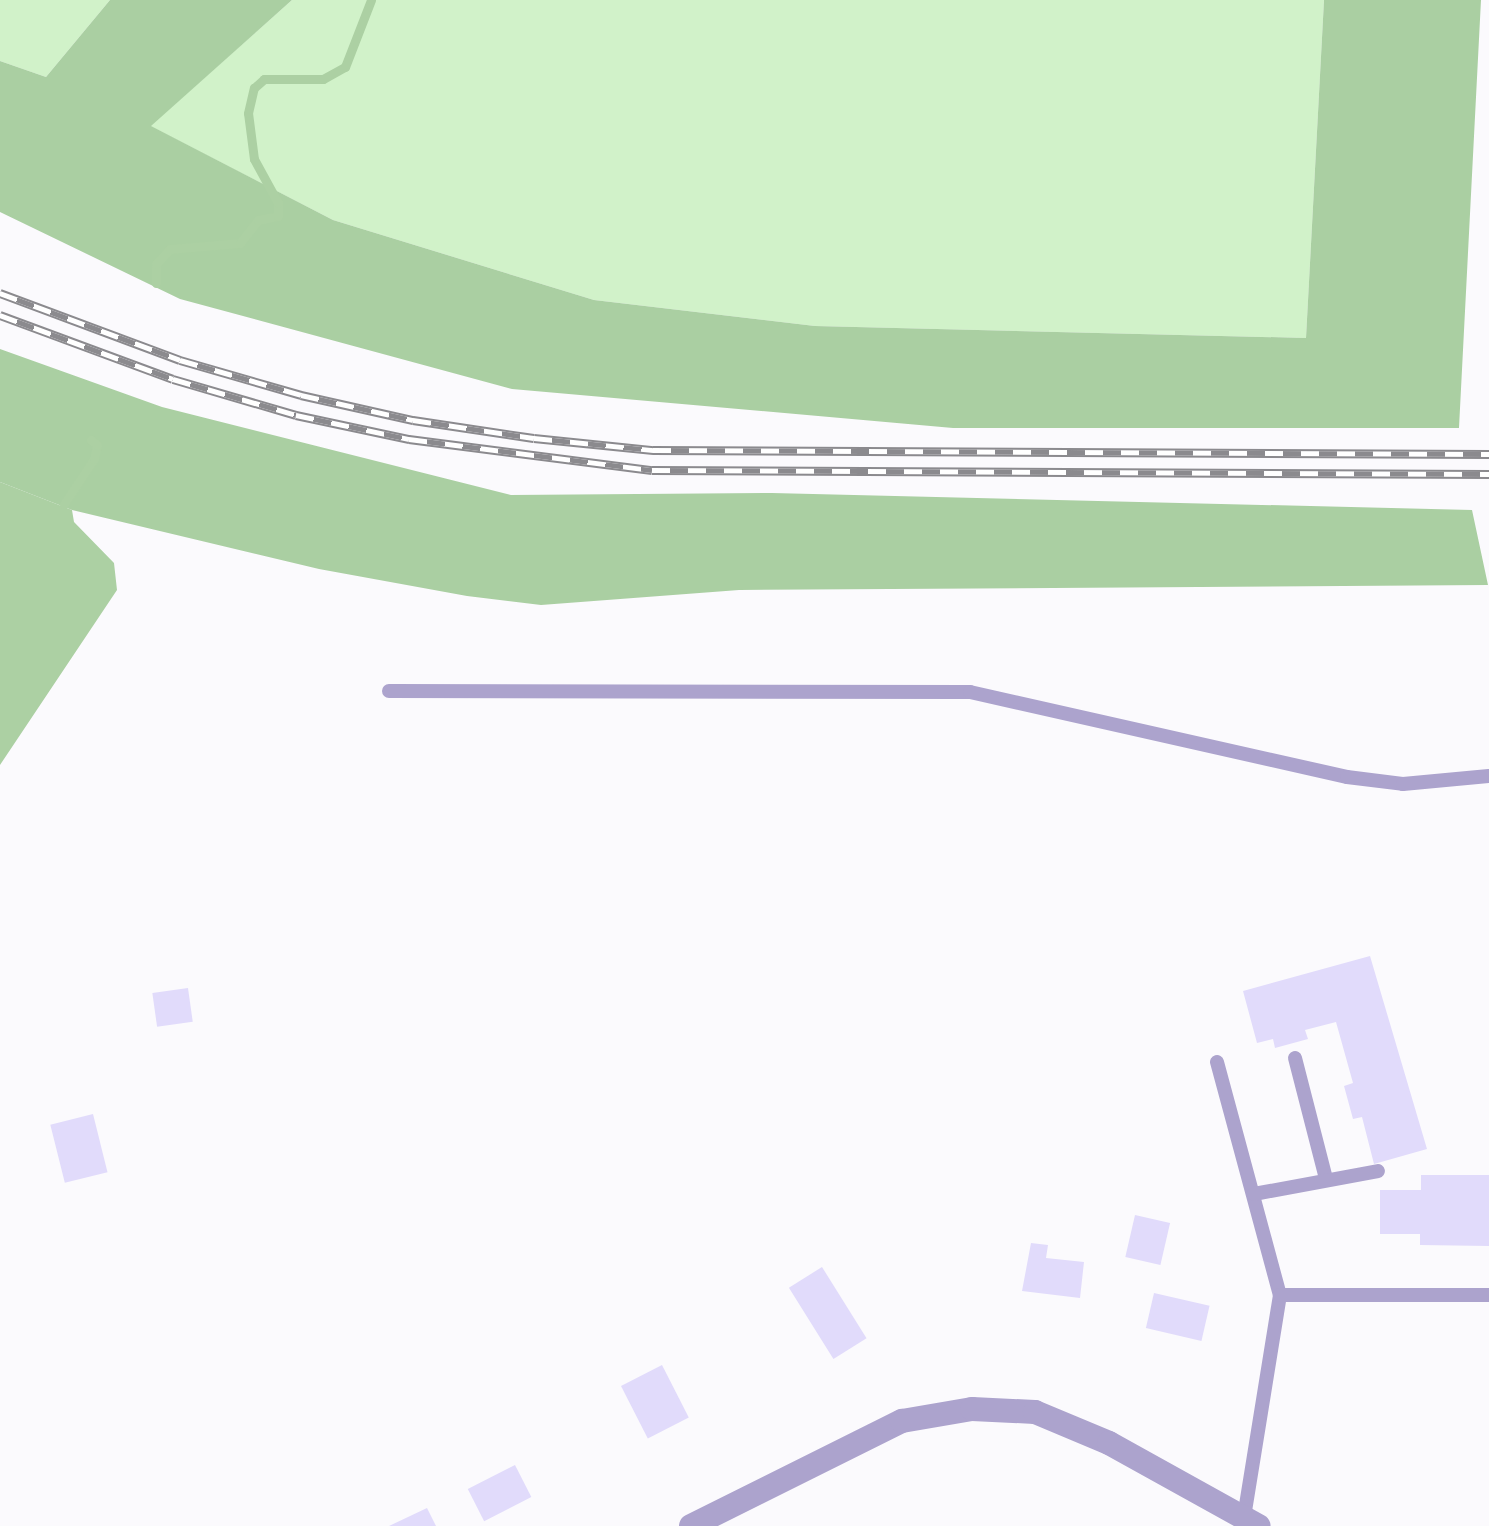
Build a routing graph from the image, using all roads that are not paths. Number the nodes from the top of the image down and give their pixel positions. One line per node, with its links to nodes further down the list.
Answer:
1 (389, 691): 2 (lane)
2 (1489, 776)
3 (1295, 1058): 6 (lane)
4 (1217, 1062): 7 (lane)
5 (1378, 1171): 6 (lane)
6 (1326, 1179): 7 (lane)
7 (1254, 1194): 8 (lane)
8 (1280, 1295): 9 (lane); 10 (lane)
9 (1489, 1295)
10 (1252, 1522): 11 (street)
11 (691, 1526)

